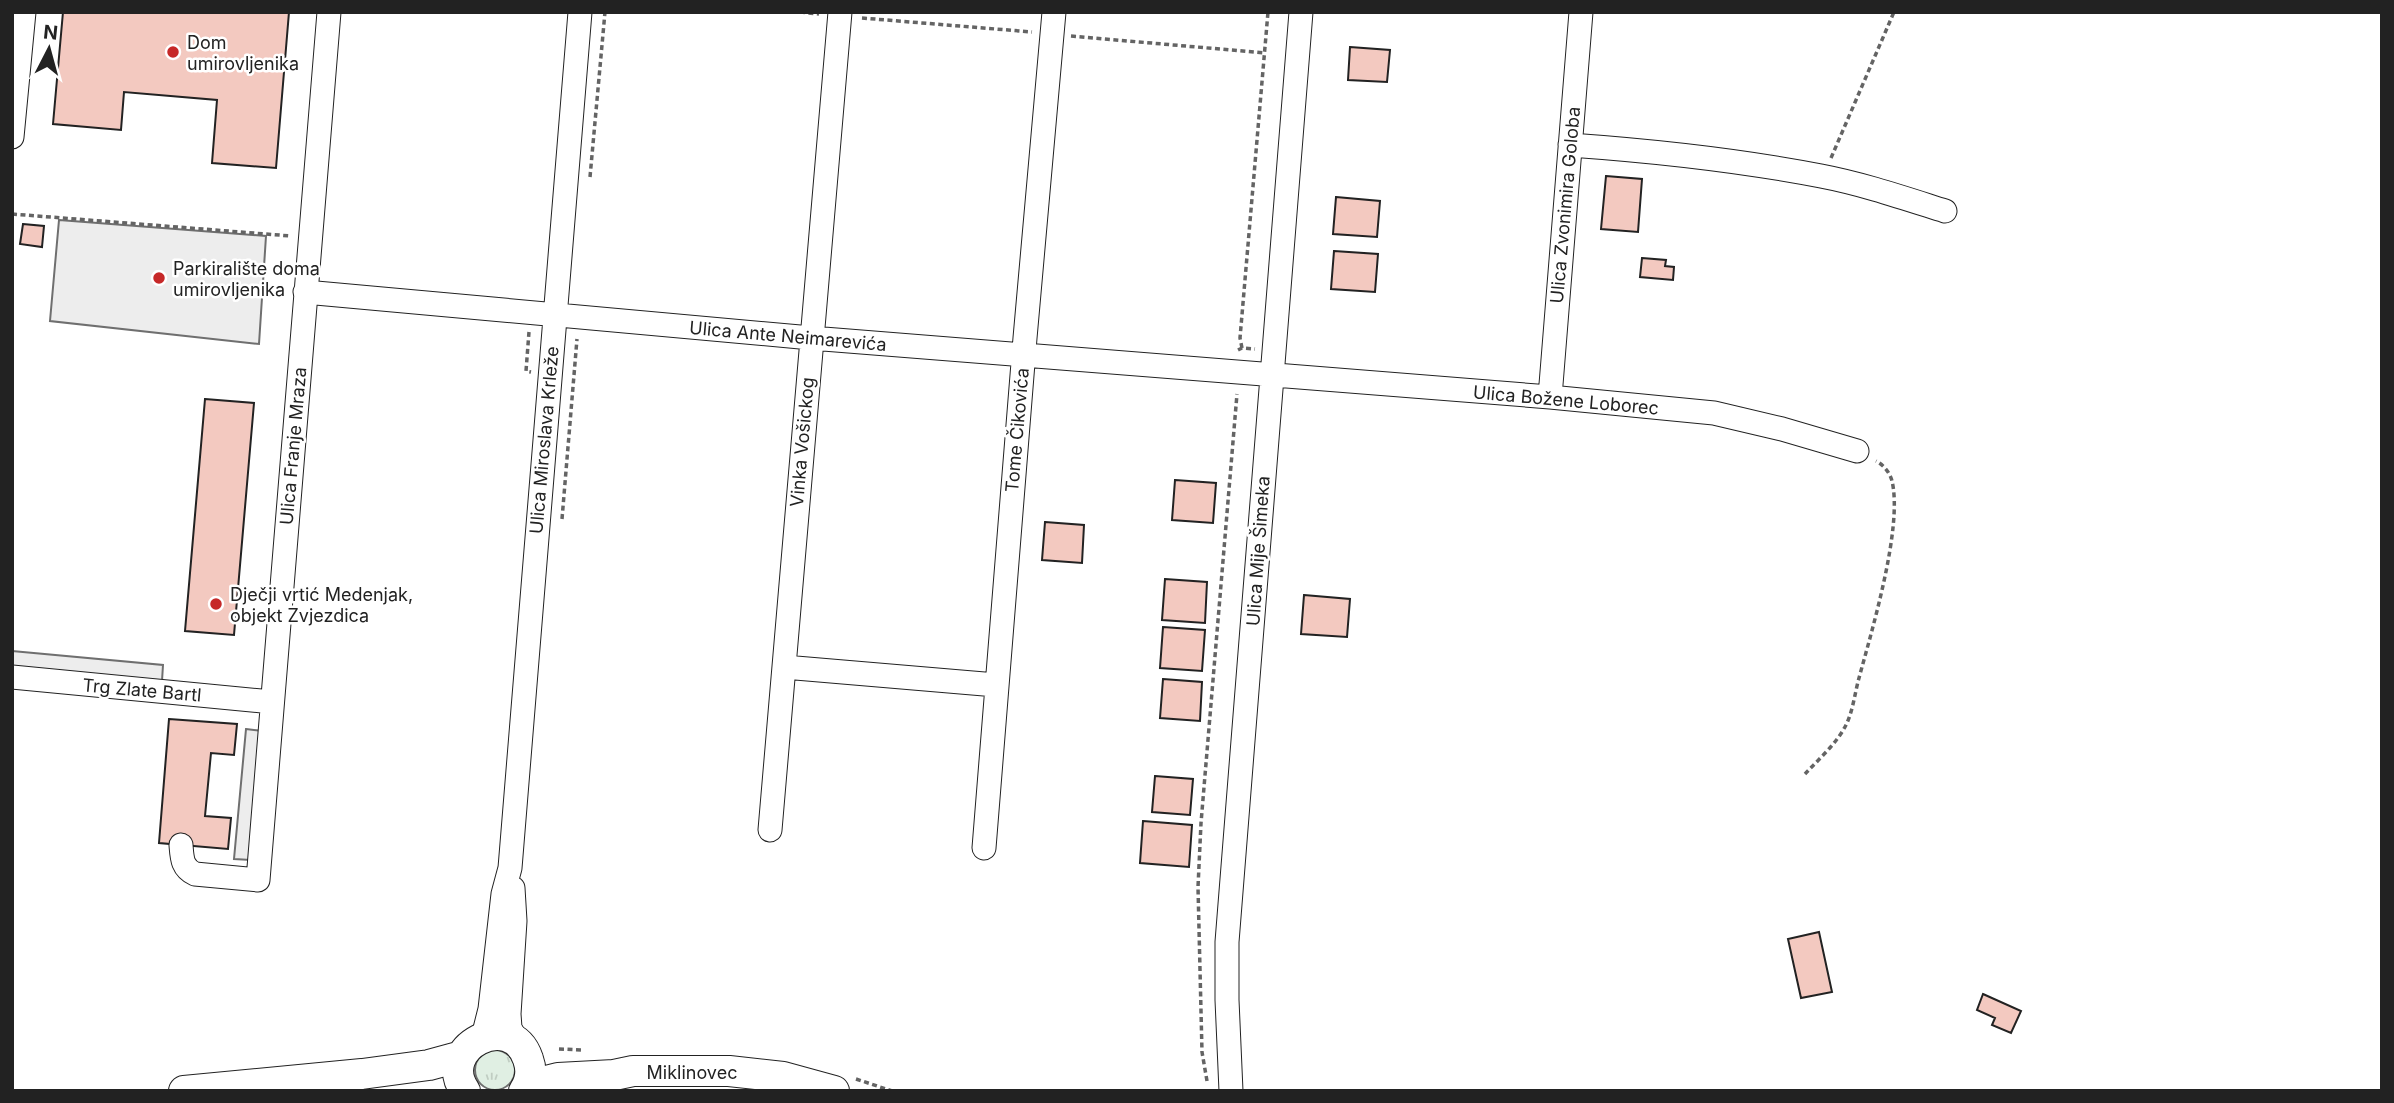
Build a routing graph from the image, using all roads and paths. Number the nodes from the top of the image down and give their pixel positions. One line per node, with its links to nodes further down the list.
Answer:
1 (24, 12): 12 (street)
2 (329, 12): 18 (street, Ulica Franje Mraza)
3 (580, 12): 19 (street, Ulica Miroslava Krleže)
4 (800, 12): 9 (path)
5 (1268, 12): 11 (path)
6 (1301, 12): 23 (street, Ulica Mije Šimeka)
7 (1581, 12): 13 (street, Ulica Zvonimira Goloba)
8 (1895, 12): 14 (path)
9 (840, 14): 10 (path); 20 (street, Vinka Vošickog)
10 (1054, 23): 11 (path); 21 (street, Tome Čikovića)
11 (1265, 53): 22 (path)
12 (12, 137)
13 (1570, 145): 14 (street); 24 (street, Ulica Zvonimira Goloba)
14 (1821, 176): 15 (street)
15 (1945, 211)
16 (12, 214): 17 (path)
17 (293, 236)
18 (305, 292): 19 (street, Ulica Ante Neimarevića); 29 (street, Ulica Franje Mraza)
19 (554, 316): 20 (street, Ulica Ante Neimarevića); 34 (street, Ulica Miroslava Krleže)
20 (811, 338): 21 (street, Ulica Ante Neimarevića); 26 (street, Vinka Vošickog)
21 (1023, 356): 22 (street, Ulica Ante Neimarevića); 28 (street, Tome Čikovića)
22 (1240, 374): 23 (street, Ulica Ante Neimarevića); 43 (path)
23 (1271, 376): 24 (street, Ulica Božene Loborec); 44 (street, Ulica Mije Šimeka)
24 (1550, 397): 25 (street, Ulica Božene Loborec)
25 (1857, 451): 30 (path)
26 (784, 667): 28 (street); 31 (street, Vinka Vošickog)
27 (12, 677): 29 (street, Trg Zlate Bartl)
28 (996, 685): 33 (street, Tome Čikovića)
29 (272, 702): 32 (street, Ulica Franje Mraza)
30 (1805, 774)
31 (770, 830)
32 (181, 845)
33 (984, 848)
34 (510, 868): 35 (street, Ulica Miroslava Krleže); 36 (street, Ulica Miroslava Krleže)
35 (472, 1046): 36 (main road, Miklinovec); 38 (main road); 39 (main road)
36 (523, 1049): 37 (main road, Miklinovec); 41 (main road)
37 (633, 1071): 41 (main road, Miklinovec); 42 (main road, Miklinovec)
38 (362, 1074): 39 (main road); 40 (main road)
39 (464, 1089)
40 (184, 1091)
41 (526, 1091)
42 (834, 1091)
43 (1209, 1091)
44 (1231, 1091)

